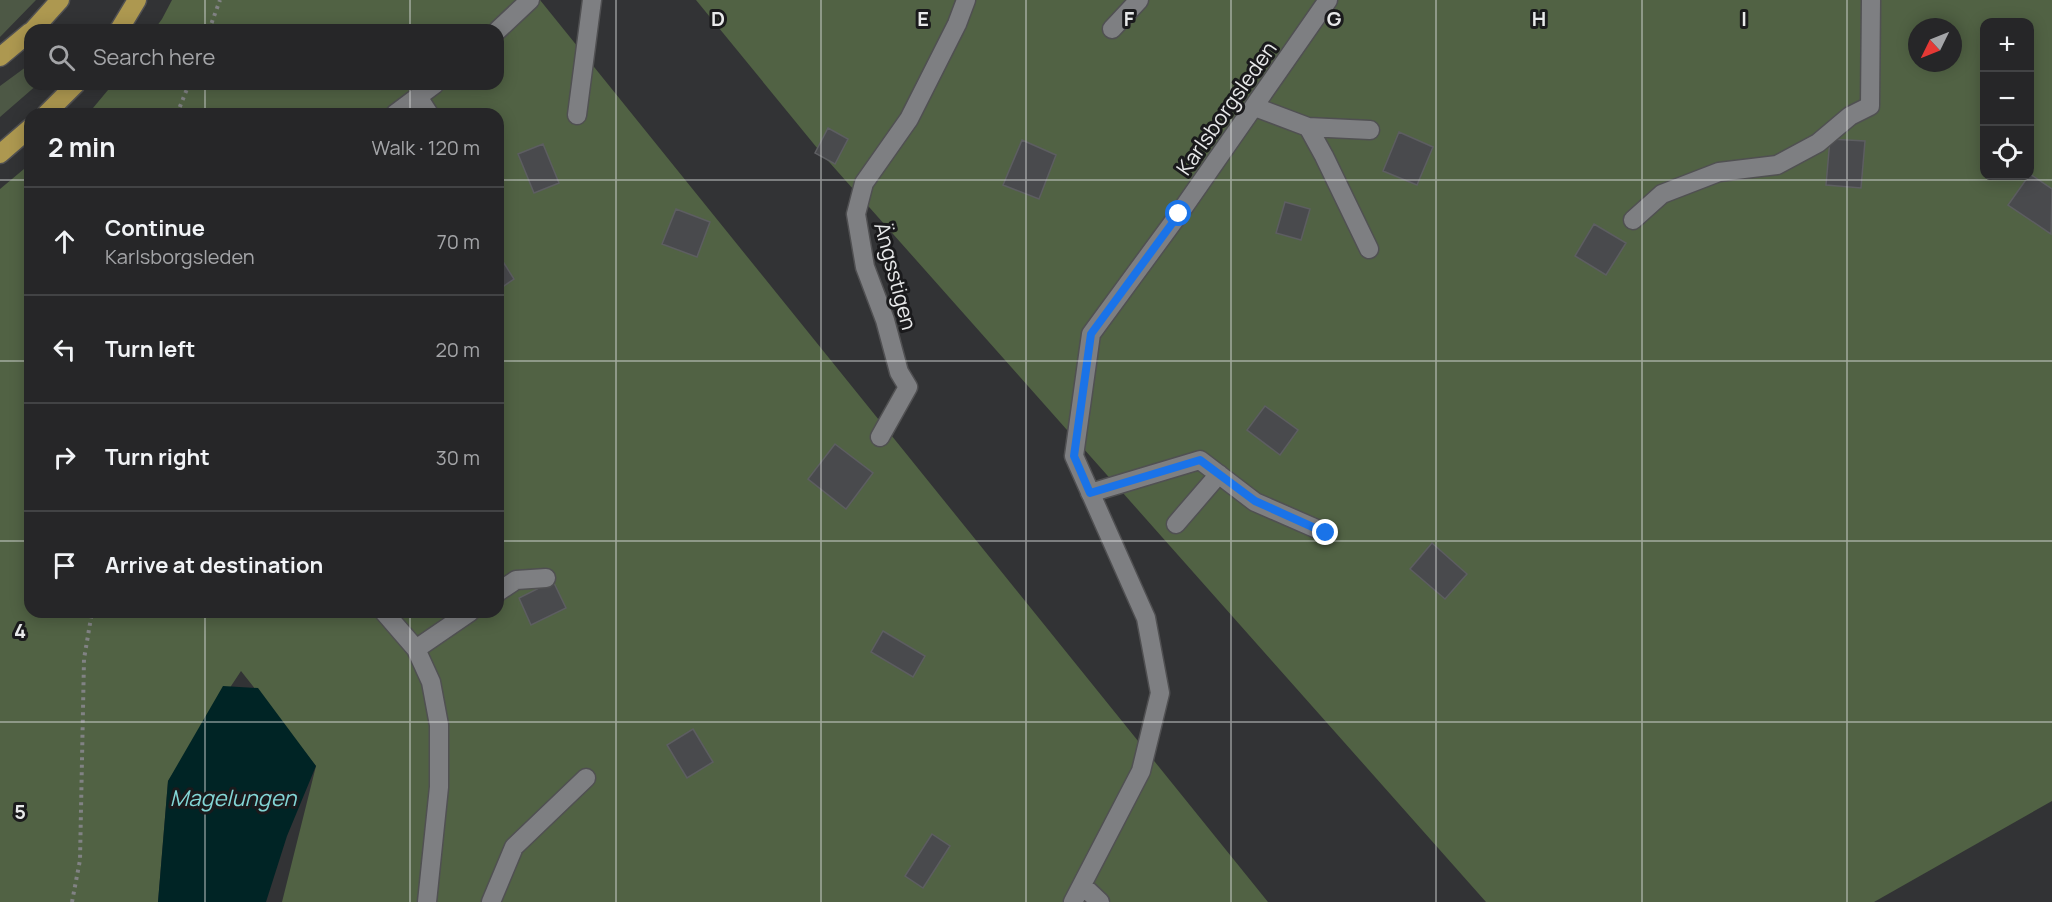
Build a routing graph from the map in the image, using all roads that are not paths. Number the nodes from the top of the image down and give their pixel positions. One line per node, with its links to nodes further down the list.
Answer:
1 (60, 0): 9 (highway)
2 (137, 0): 10 (highway)
3 (530, 0): 11 (street)
4 (592, 0): 22 (street)
5 (966, 0): 29 (street, Ängsstigen)
6 (1139, 0): 12 (street)
7 (1328, 0): 18 (street, Karlsborgsleden)
8 (1871, 0): 27 (street)
9 (38, 24)
10 (123, 24)
11 (504, 24)
12 (1112, 28)
13 (24, 37): 14 (highway)
14 (0, 57)
15 (69, 90): 19 (highway)
16 (427, 90): 17 (street)
17 (418, 97): 20 (street); 21 (street)
18 (1255, 106): 23 (street); 31 (street, Karlsborgsleden)
19 (52, 108)
20 (403, 108)
21 (425, 108)
22 (578, 115)
23 (1308, 127): 24 (street); 28 (street)
24 (1370, 130)
25 (24, 133): 26 (highway)
26 (0, 154)
27 (1634, 220)
28 (1369, 249)
29 (880, 437)
30 (1219, 474): 31 (street); 32 (street); 33 (street)
31 (1090, 493): 40 (street, Karlsborgsleden)
32 (1176, 524)
33 (1326, 533)
34 (546, 578): 35 (street)
35 (504, 588)
36 (389, 618): 38 (street)
37 (461, 618): 38 (street)
38 (416, 649): 41 (street)
39 (586, 778): 42 (street)
40 (1082, 885): 43 (street, Karlsborgsleden); 44 (street)
41 (427, 902)
42 (491, 902)
43 (1073, 902)
44 (1100, 902)

